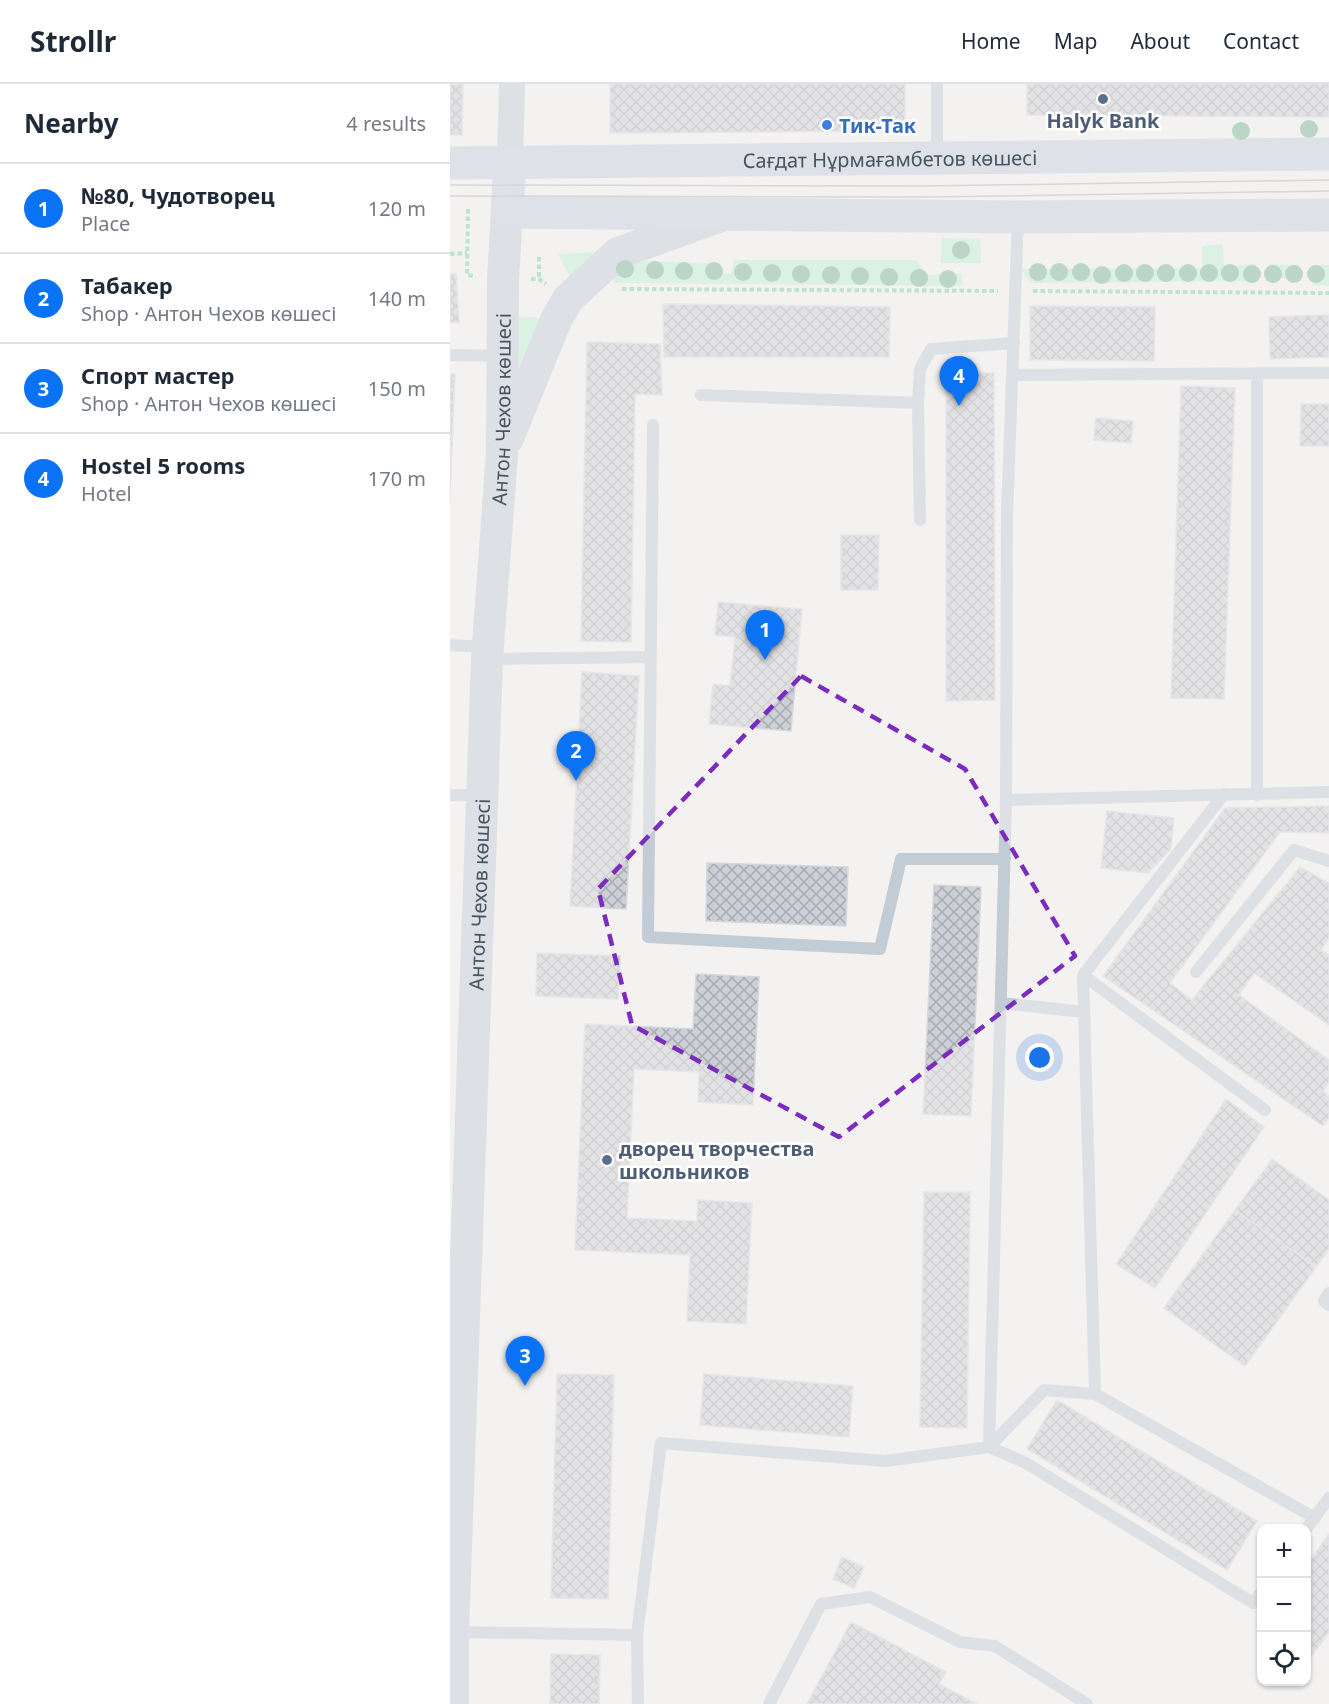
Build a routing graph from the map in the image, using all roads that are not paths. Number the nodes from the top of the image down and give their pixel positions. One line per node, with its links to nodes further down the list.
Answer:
1 (512, 84): 5 (street, Антон Чехов көшесі)
2 (937, 84): 4 (lane)
3 (1329, 154): 4 (main road, Сағдат Нұрмағамбетов көшесі)
4 (938, 156): 5 (main road, Сағдат Нұрмағамбетов көшесі)
5 (510, 162): 6 (main road, Сағдат Нұрмағамбетов көшесі); 7 (main road, Антон Чехов көшесі)
6 (450, 163)
7 (507, 212): 8 (main road); 13 (street, Антон Чехов көшесі)
8 (730, 213): 10 (main road); 20 (street)
9 (1329, 215): 10 (main road)
10 (1018, 217): 11 (lane)
11 (1014, 343): 16 (lane); 18 (lane)
12 (450, 355): 13 (lane)
13 (503, 356): 20 (street, Антон Чехов көшесі)
14 (1329, 373): 15 (lane)
15 (1257, 374): 16 (lane); 29 (lane)
16 (1013, 375): 30 (lane)
17 (700, 395): 18 (lane)
18 (918, 404): 21 (lane)
19 (653, 425): 24 (lane)
20 (502, 453): 23 (street, Антон Чехов көшесі)
21 (920, 520)
22 (450, 645): 23 (lane)
23 (487, 653): 24 (lane); 28 (street, Антон Чехов көшесі)
24 (650, 657): 31 (lane)
25 (1329, 792): 29 (lane)
26 (1224, 794): 29 (lane); 30 (lane); 34 (lane)
27 (450, 795): 28 (lane)
28 (482, 795): 38 (street, Антон Чехов көшесі)
29 (1257, 795)
30 (1006, 800): 31 (lane)
31 (1005, 859): 35 (lane)
32 (1329, 861): 33 (lane)
33 (1196, 972)
34 (1083, 975): 36 (lane); 37 (lane)
35 (1001, 1003): 36 (lane); 43 (lane)
36 (1084, 1012): 41 (lane)
37 (1265, 1110)
38 (459, 1242): 42 (street, Антон Чехов көшесі)
39 (1329, 1293): 40 (lane)
40 (1329, 1305)
41 (1095, 1394): 43 (lane); 45 (lane)
42 (456, 1399): 48 (street, Антон Чехов көшесі)
43 (989, 1447): 47 (lane); 49 (lane)
44 (1329, 1498): 45 (lane)
45 (1315, 1518): 46 (lane)
46 (1310, 1524)
47 (1257, 1598)
48 (452, 1632): 49 (lane); 50 (street, Антон Чехов көшесі)
49 (637, 1635): 51 (lane)
50 (453, 1704)
51 (638, 1704)
52 (769, 1704): 53 (lane)
53 (1087, 1704)

